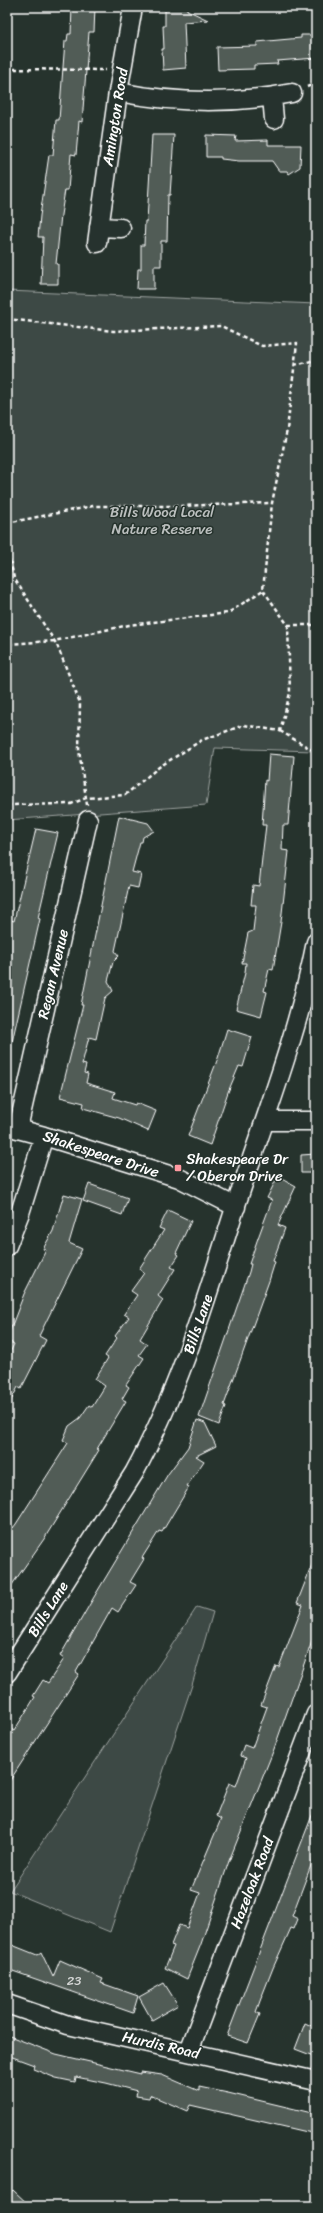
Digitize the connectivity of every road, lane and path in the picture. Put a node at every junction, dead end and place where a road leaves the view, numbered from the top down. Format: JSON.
{"nodes":[{"id":1,"x":133,"y":7,"type":"edge"},
{"id":2,"x":7,"y":69,"type":"edge"},
{"id":3,"x":122,"y":71,"type":"junction"},
{"id":4,"x":118,"y":92,"type":"junction"},
{"id":5,"x":292,"y":93,"type":"dead end"},
{"id":6,"x":272,"y":97,"type":"junction"},
{"id":7,"x":274,"y":119,"type":"dead end"},
{"id":8,"x":121,"y":228,"type":"dead end"},
{"id":9,"x":7,"y":319,"type":"edge"},
{"id":10,"x":316,"y":360,"type":"edge"},
{"id":11,"x":294,"y":365,"type":"junction"},
{"id":12,"x":272,"y":502,"type":"junction"},
{"id":13,"x":7,"y":523,"type":"edge"},
{"id":14,"x":7,"y":547,"type":"edge"},
{"id":15,"x":263,"y":590,"type":"junction"},
{"id":16,"x":288,"y":625,"type":"junction"},
{"id":17,"x":316,"y":625,"type":"edge"},
{"id":18,"x":54,"y":641,"type":"junction"},
{"id":19,"x":7,"y":644,"type":"edge"},
{"id":20,"x":280,"y":731,"type":"junction"},
{"id":21,"x":316,"y":752,"type":"edge"},
{"id":22,"x":86,"y":798,"type":"junction"},
{"id":23,"x":7,"y":805,"type":"edge"},
{"id":24,"x":88,"y":820,"type":"joint"},
{"id":25,"x":316,"y":942,"type":"edge"},
{"id":26,"x":266,"y":1121,"type":"junction"},
{"id":27,"x":316,"y":1121,"type":"edge"},
{"id":28,"x":12,"y":1127,"type":"edge"},
{"id":29,"x":44,"y":1136,"type":"junction"},
{"id":30,"x":236,"y":1207,"type":"junction"},
{"id":31,"x":7,"y":1246,"type":"edge"},
{"id":32,"x":7,"y":1673,"type":"edge"},
{"id":33,"x":316,"y":1714,"type":"edge"},
{"id":34,"x":7,"y":2004,"type":"edge"},
{"id":35,"x":189,"y":2051,"type":"junction"},
{"id":36,"x":316,"y":2081,"type":"edge"}],
"edges":[{"from":1,"to":3,"type":"street","name":"Amington Road"},
{"from":2,"to":3,"type":"path"},
{"from":3,"to":4,"type":"street","name":"Amington Road"},
{"from":4,"to":6,"type":"street"},
{"from":4,"to":8,"type":"street","name":"Amington Road"},
{"from":5,"to":6,"type":"street"},
{"from":6,"to":7,"type":"street"},
{"from":9,"to":11,"type":"path"},
{"from":10,"to":11,"type":"path"},
{"from":11,"to":12,"type":"path"},
{"from":12,"to":13,"type":"path"},
{"from":12,"to":15,"type":"path"},
{"from":14,"to":18,"type":"path"},
{"from":15,"to":16,"type":"path"},
{"from":15,"to":18,"type":"path"},
{"from":16,"to":17,"type":"path"},
{"from":16,"to":20,"type":"path"},
{"from":18,"to":19,"type":"path"},
{"from":18,"to":22,"type":"path"},
{"from":20,"to":21,"type":"path"},
{"from":20,"to":22,"type":"path"},
{"from":22,"to":23,"type":"path"},
{"from":22,"to":24,"type":"path"},
{"from":24,"to":28,"type":"street","name":"Regan Avenue"},
{"from":25,"to":26,"type":"street","name":"Bills Lane"},
{"from":26,"to":27,"type":"street"},
{"from":26,"to":30,"type":"street","name":"Bills Lane"},
{"from":28,"to":29,"type":"street","name":"Shakespeare Drive"},
{"from":29,"to":30,"type":"street","name":"Shakespeare Drive"},
{"from":29,"to":31,"type":"street"},
{"from":30,"to":32,"type":"street","name":"Bills Lane"},
{"from":33,"to":35,"type":"street","name":"Hazeloak Road"},
{"from":34,"to":35,"type":"street","name":"Hurdis Road"},
{"from":35,"to":36,"type":"street","name":"Hurdis Road"}]}
